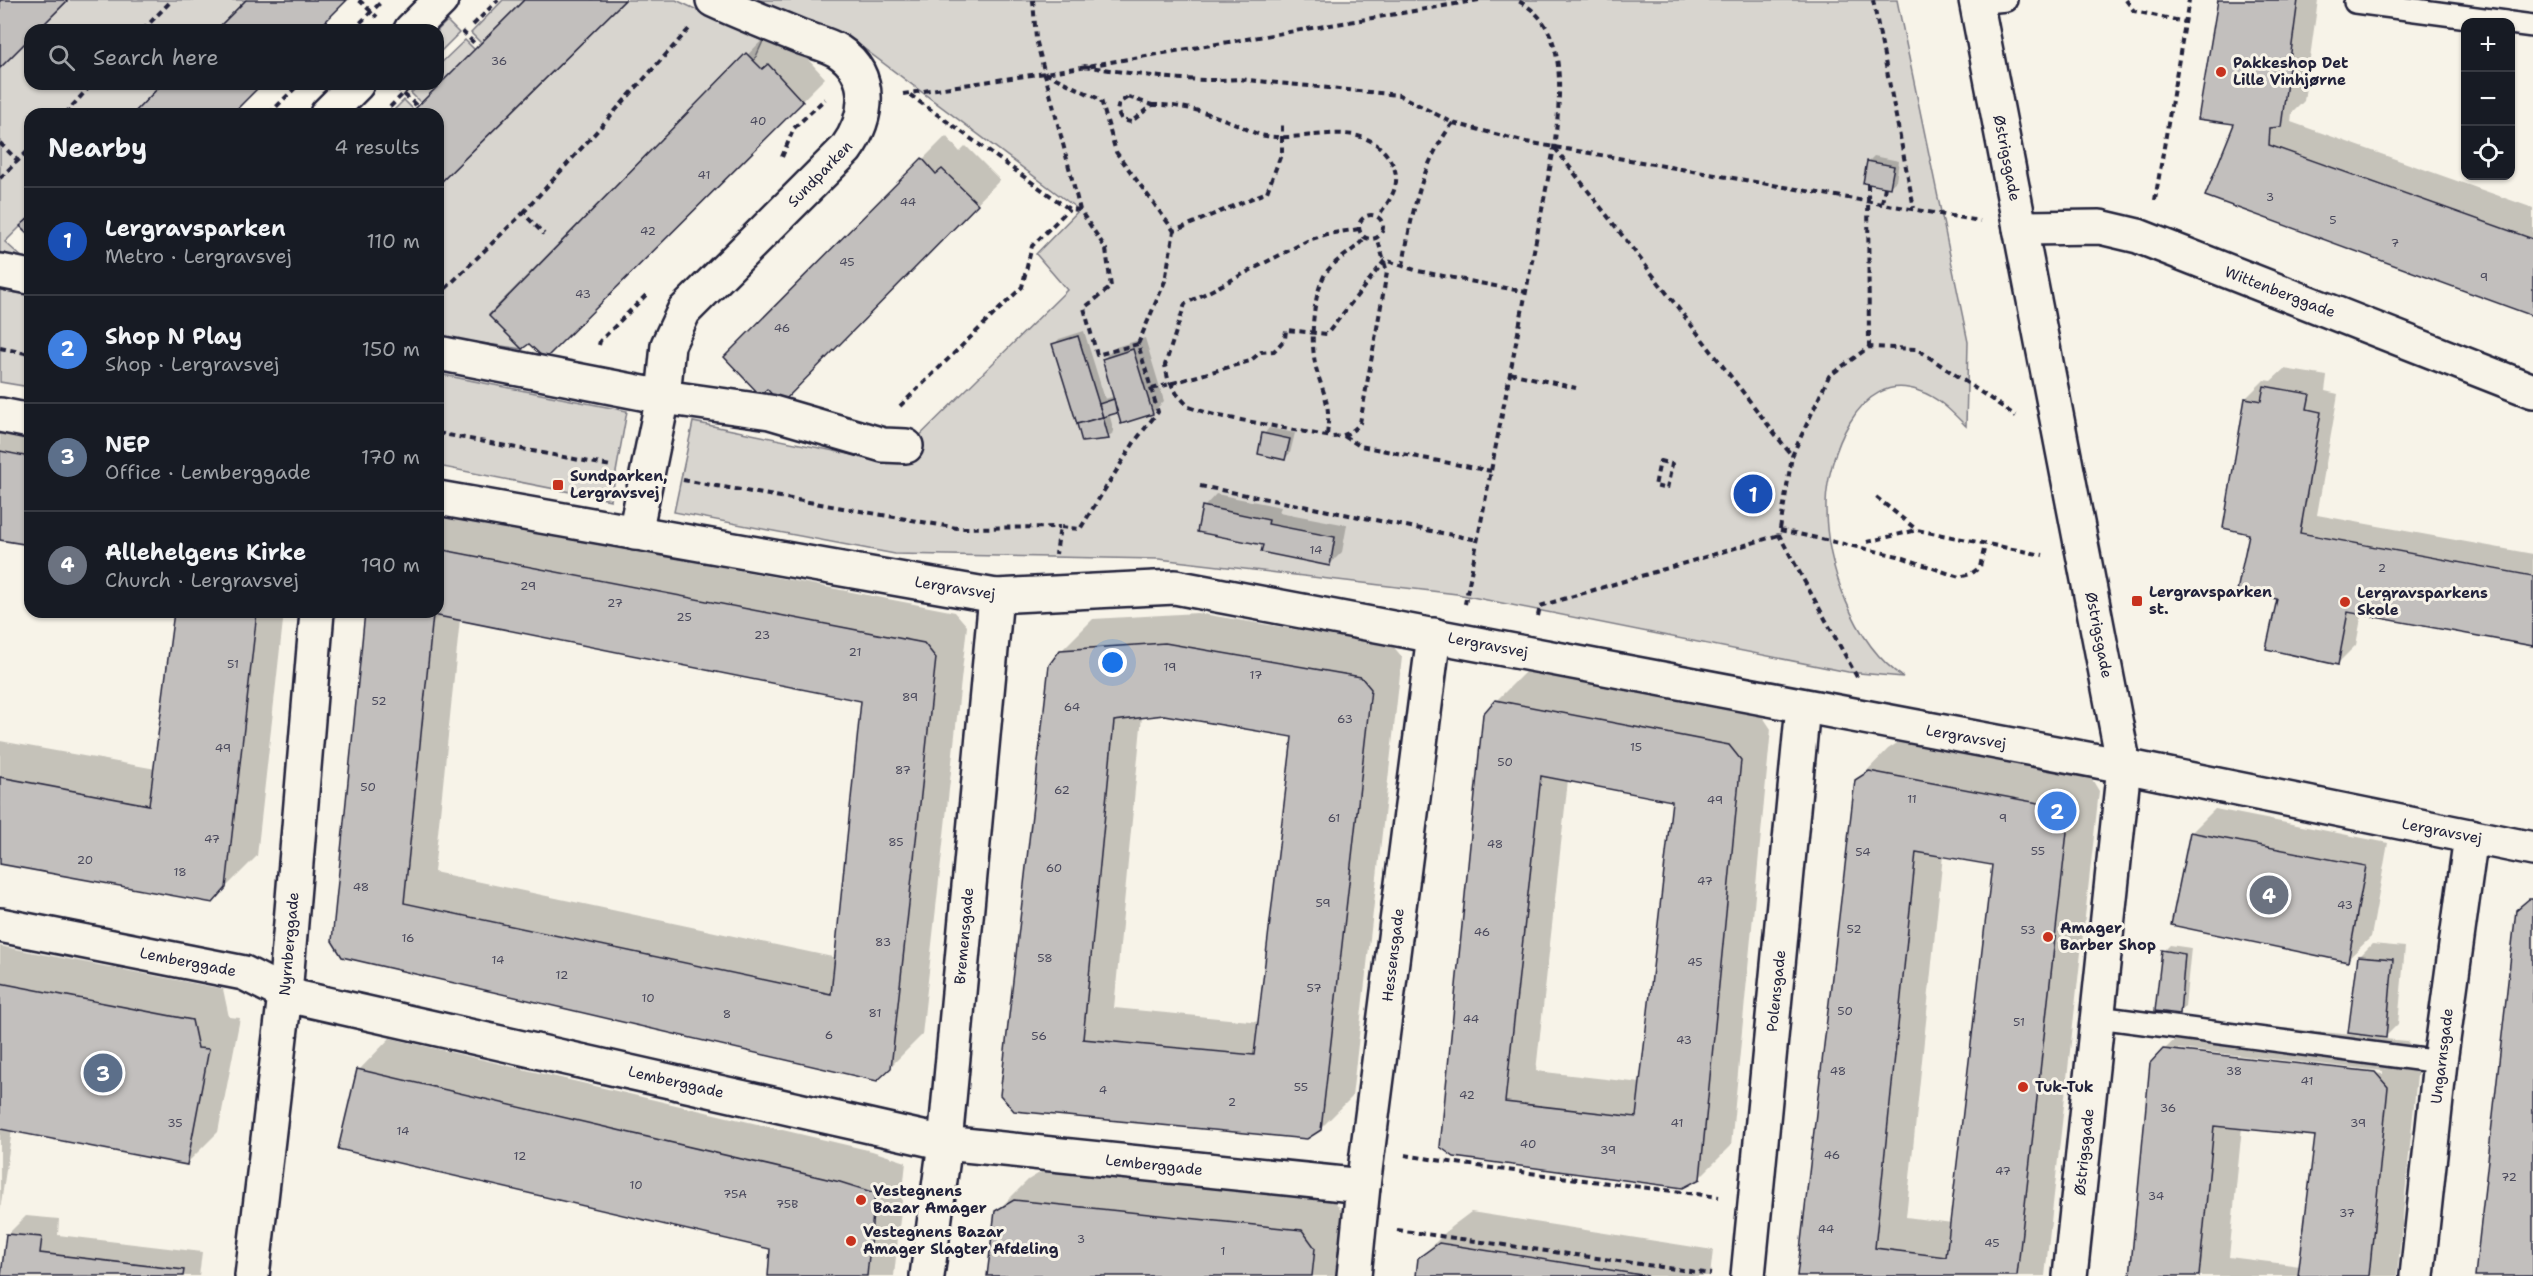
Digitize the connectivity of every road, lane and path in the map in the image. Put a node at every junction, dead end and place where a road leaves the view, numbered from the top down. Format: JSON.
{"nodes":[{"id":1,"x":172,"y":0,"type":"edge"},
{"id":2,"x":383,"y":0,"type":"edge"},
{"id":3,"x":441,"y":0,"type":"edge"},
{"id":4,"x":714,"y":0,"type":"edge"},
{"id":5,"x":1033,"y":0,"type":"edge"},
{"id":6,"x":1479,"y":0,"type":"edge"},
{"id":7,"x":1516,"y":0,"type":"edge"},
{"id":8,"x":1873,"y":0,"type":"edge"},
{"id":9,"x":2126,"y":0,"type":"edge"},
{"id":10,"x":2189,"y":0,"type":"edge"},
{"id":11,"x":1987,"y":1,"type":"edge"},
{"id":12,"x":2355,"y":2,"type":"dead end"},
{"id":13,"x":2472,"y":18,"type":"edge"},
{"id":14,"x":2185,"y":22,"type":"junction"},
{"id":15,"x":149,"y":24,"type":"edge"},
{"id":16,"x":359,"y":24,"type":"edge"},
{"id":17,"x":417,"y":24,"type":"edge"},
{"id":18,"x":2515,"y":24,"type":"edge"},
{"id":19,"x":2533,"y":26,"type":"edge"},
{"id":20,"x":1084,"y":66,"type":"junction"},
{"id":21,"x":1045,"y":73,"type":"junction"},
{"id":22,"x":87,"y":90,"type":"edge"},
{"id":23,"x":293,"y":90,"type":"edge"},
{"id":24,"x":351,"y":90,"type":"edge"},
{"id":25,"x":399,"y":90,"type":"edge"},
{"id":26,"x":407,"y":90,"type":"edge"},
{"id":27,"x":864,"y":93,"type":"junction"},
{"id":28,"x":403,"y":94,"type":"junction"},
{"id":29,"x":910,"y":94,"type":"junction"},
{"id":30,"x":1152,"y":105,"type":"junction"},
{"id":31,"x":417,"y":106,"type":"dead end"},
{"id":32,"x":70,"y":108,"type":"edge"},
{"id":33,"x":274,"y":108,"type":"edge"},
{"id":34,"x":333,"y":108,"type":"edge"},
{"id":35,"x":389,"y":108,"type":"edge"},
{"id":36,"x":1453,"y":123,"type":"junction"},
{"id":37,"x":1282,"y":124,"type":"dead end"},
{"id":38,"x":1282,"y":135,"type":"junction"},
{"id":39,"x":0,"y":142,"type":"edge"},
{"id":40,"x":1554,"y":148,"type":"junction"},
{"id":41,"x":24,"y":154,"type":"edge"},
{"id":42,"x":18,"y":160,"type":"junction"},
{"id":43,"x":0,"y":178,"type":"edge"},
{"id":44,"x":1868,"y":184,"type":"dead end"},
{"id":45,"x":1885,"y":187,"type":"dead end"},
{"id":46,"x":1870,"y":201,"type":"junction"},
{"id":47,"x":1882,"y":203,"type":"junction"},
{"id":48,"x":1914,"y":208,"type":"junction"},
{"id":49,"x":1069,"y":209,"type":"junction"},
{"id":50,"x":1080,"y":210,"type":"junction"},
{"id":51,"x":523,"y":213,"type":"junction"},
{"id":52,"x":1378,"y":216,"type":"junction"},
{"id":53,"x":2020,"y":228,"type":"junction"},
{"id":54,"x":1359,"y":229,"type":"junction"},
{"id":55,"x":1174,"y":231,"type":"junction"},
{"id":56,"x":544,"y":234,"type":"dead end"},
{"id":57,"x":1377,"y":237,"type":"junction"},
{"id":58,"x":1364,"y":238,"type":"junction"},
{"id":59,"x":2148,"y":240,"type":"junction"},
{"id":60,"x":1385,"y":260,"type":"junction"},
{"id":61,"x":1403,"y":266,"type":"junction"},
{"id":62,"x":0,"y":271,"type":"edge"},
{"id":63,"x":24,"y":276,"type":"edge"},
{"id":64,"x":444,"y":290,"type":"edge"},
{"id":65,"x":1526,"y":292,"type":"junction"},
{"id":66,"x":1314,"y":334,"type":"junction"},
{"id":67,"x":1138,"y":344,"type":"junction"},
{"id":68,"x":1869,"y":347,"type":"junction"},
{"id":69,"x":0,"y":348,"type":"edge"},
{"id":70,"x":24,"y":353,"type":"edge"},
{"id":71,"x":444,"y":354,"type":"edge"},
{"id":72,"x":1510,"y":373,"type":"junction"},
{"id":73,"x":1170,"y":383,"type":"junction"},
{"id":74,"x":1576,"y":388,"type":"dead end"},
{"id":75,"x":1152,"y":389,"type":"junction"},
{"id":76,"x":2533,"y":391,"type":"edge"},
{"id":77,"x":663,"y":397,"type":"junction"},
{"id":78,"x":897,"y":409,"type":"dead end"},
{"id":79,"x":0,"y":415,"type":"edge"},
{"id":80,"x":24,"y":420,"type":"edge"},
{"id":81,"x":444,"y":434,"type":"edge"},
{"id":82,"x":1327,"y":435,"type":"junction"},
{"id":83,"x":1344,"y":436,"type":"junction"},
{"id":84,"x":906,"y":446,"type":"dead end"},
{"id":85,"x":2063,"y":447,"type":"junction"},
{"id":86,"x":1792,"y":456,"type":"junction"},
{"id":87,"x":1491,"y":471,"type":"junction"},
{"id":88,"x":649,"y":473,"type":"junction"},
{"id":89,"x":1200,"y":486,"type":"dead end"},
{"id":90,"x":1667,"y":489,"type":"joint"},
{"id":91,"x":1876,"y":497,"type":"dead end"},
{"id":92,"x":444,"y":499,"type":"edge"},
{"id":93,"x":1747,"y":505,"type":"joint"},
{"id":94,"x":1060,"y":527,"type":"junction"},
{"id":95,"x":1917,"y":530,"type":"junction"},
{"id":96,"x":635,"y":533,"type":"junction"},
{"id":97,"x":1780,"y":533,"type":"junction"},
{"id":98,"x":1478,"y":540,"type":"junction"},
{"id":99,"x":1867,"y":542,"type":"dead end"},
{"id":100,"x":1985,"y":544,"type":"junction"},
{"id":101,"x":2085,"y":563,"type":"junction"},
{"id":102,"x":1051,"y":595,"type":"junction"},
{"id":103,"x":996,"y":596,"type":"junction"},
{"id":104,"x":1474,"y":609,"type":"dead end"},
{"id":105,"x":1538,"y":617,"type":"dead end"},
{"id":106,"x":316,"y":618,"type":"edge"},
{"id":107,"x":1434,"y":635,"type":"junction"},
{"id":108,"x":1803,"y":706,"type":"junction"},
{"id":109,"x":1852,"y":716,"type":"junction"},
{"id":110,"x":2124,"y":766,"type":"junction"},
{"id":111,"x":2471,"y":836,"type":"junction"},
{"id":112,"x":2533,"y":849,"type":"edge"},
{"id":113,"x":0,"y":925,"type":"edge"},
{"id":114,"x":285,"y":994,"type":"junction"},
{"id":115,"x":2098,"y":1017,"type":"junction"},
{"id":116,"x":2440,"y":1062,"type":"junction"},
{"id":117,"x":945,"y":1143,"type":"junction"},
{"id":118,"x":1367,"y":1149,"type":"junction"},
{"id":119,"x":1363,"y":1186,"type":"junction"},
{"id":120,"x":1755,"y":1202,"type":"junction"},
{"id":121,"x":1359,"y":1224,"type":"junction"},
{"id":122,"x":1715,"y":1274,"type":"dead end"},
{"id":123,"x":252,"y":1276,"type":"edge"},
{"id":124,"x":927,"y":1276,"type":"edge"},
{"id":125,"x":1354,"y":1276,"type":"edge"},
{"id":126,"x":1748,"y":1276,"type":"edge"},
{"id":127,"x":2070,"y":1276,"type":"edge"},
{"id":128,"x":2417,"y":1276,"type":"edge"}],
"edges":[{"from":1,"to":15,"type":"path"},
{"from":2,"to":16,"type":"path"},
{"from":3,"to":17,"type":"street"},
{"from":4,"to":27,"type":"street","name":"Sundparken"},
{"from":4,"to":51,"type":"path"},
{"from":5,"to":21,"type":"path"},
{"from":6,"to":20,"type":"path"},
{"from":7,"to":40,"type":"path"},
{"from":8,"to":48,"type":"path"},
{"from":9,"to":14,"type":"path"},
{"from":10,"to":14,"type":"path"},
{"from":11,"to":53,"type":"street","name":"Østrigsgade"},
{"from":12,"to":13,"type":"lane"},
{"from":14,"to":59,"type":"path"},
{"from":18,"to":19,"type":"lane"},
{"from":20,"to":21,"type":"path"},
{"from":20,"to":36,"type":"path"},
{"from":21,"to":29,"type":"path"},
{"from":21,"to":50,"type":"path"},
{"from":21,"to":55,"type":"path"},
{"from":22,"to":32,"type":"path"},
{"from":23,"to":33,"type":"path"},
{"from":24,"to":34,"type":"street"},
{"from":25,"to":28,"type":"path"},
{"from":26,"to":28,"type":"path"},
{"from":27,"to":29,"type":"path"},
{"from":27,"to":77,"type":"street","name":"Sundparken"},
{"from":28,"to":31,"type":"path"},
{"from":28,"to":35,"type":"path"},
{"from":29,"to":49,"type":"path"},
{"from":30,"to":30,"type":"path"},
{"from":30,"to":38,"type":"path"},
{"from":36,"to":40,"type":"path"},
{"from":36,"to":61,"type":"path"},
{"from":37,"to":38,"type":"path"},
{"from":38,"to":52,"type":"path"},
{"from":38,"to":55,"type":"path"},
{"from":39,"to":42,"type":"path"},
{"from":40,"to":46,"type":"path"},
{"from":40,"to":65,"type":"path"},
{"from":40,"to":86,"type":"path"},
{"from":41,"to":42,"type":"path"},
{"from":42,"to":43,"type":"path"},
{"from":44,"to":46,"type":"path"},
{"from":45,"to":47,"type":"path"},
{"from":46,"to":47,"type":"path"},
{"from":46,"to":68,"type":"path"},
{"from":47,"to":48,"type":"path"},
{"from":48,"to":53,"type":"path"},
{"from":49,"to":50,"type":"path"},
{"from":49,"to":78,"type":"path"},
{"from":50,"to":67,"type":"path"},
{"from":51,"to":56,"type":"path"},
{"from":51,"to":64,"type":"path"},
{"from":52,"to":54,"type":"path"},
{"from":52,"to":57,"type":"path"},
{"from":53,"to":59,"type":"street","name":"Wittenberggade"},
{"from":53,"to":85,"type":"street","name":"Østrigsgade"},
{"from":54,"to":58,"type":"path"},
{"from":54,"to":73,"type":"path"},
{"from":55,"to":67,"type":"path"},
{"from":57,"to":58,"type":"path"},
{"from":57,"to":60,"type":"path"},
{"from":58,"to":66,"type":"path"},
{"from":59,"to":76,"type":"street","name":"Wittenberggade"},
{"from":60,"to":61,"type":"path"},
{"from":60,"to":66,"type":"path"},
{"from":60,"to":83,"type":"path"},
{"from":61,"to":65,"type":"path"},
{"from":62,"to":63,"type":"street"},
{"from":65,"to":72,"type":"path"},
{"from":66,"to":73,"type":"path"},
{"from":66,"to":82,"type":"path"},
{"from":67,"to":75,"type":"path"},
{"from":68,"to":85,"type":"path"},
{"from":68,"to":86,"type":"path"},
{"from":69,"to":70,"type":"path"},
{"from":71,"to":77,"type":"street"},
{"from":72,"to":74,"type":"path"},
{"from":72,"to":87,"type":"path"},
{"from":73,"to":75,"type":"path"},
{"from":73,"to":82,"type":"path"},
{"from":75,"to":94,"type":"path"},
{"from":77,"to":84,"type":"street"},
{"from":77,"to":88,"type":"street","name":"Sundparken"},
{"from":79,"to":80,"type":"street"},
{"from":81,"to":88,"type":"path"},
{"from":82,"to":83,"type":"path"},
{"from":83,"to":87,"type":"path"},
{"from":85,"to":101,"type":"street","name":"Østrigsgade"},
{"from":86,"to":97,"type":"path"},
{"from":87,"to":98,"type":"path"},
{"from":88,"to":94,"type":"path"},
{"from":88,"to":96,"type":"street","name":"Sundparken"},
{"from":89,"to":98,"type":"path"},
{"from":90,"to":90,"type":"path"},
{"from":91,"to":95,"type":"path"},
{"from":92,"to":96,"type":"street","name":"Lergravsvej"},
{"from":93,"to":93,"type":"path"},
{"from":94,"to":102,"type":"path"},
{"from":95,"to":99,"type":"path"},
{"from":95,"to":100,"type":"path"},
{"from":96,"to":103,"type":"street","name":"Lergravsvej"},
{"from":97,"to":100,"type":"path"},
{"from":97,"to":105,"type":"path"},
{"from":97,"to":109,"type":"path"},
{"from":98,"to":104,"type":"path"},
{"from":100,"to":101,"type":"path"},
{"from":101,"to":110,"type":"street","name":"Østrigsgade"},
{"from":102,"to":103,"type":"street","name":"Lergravsvej"},
{"from":102,"to":107,"type":"street","name":"Lergravsvej"},
{"from":103,"to":117,"type":"street","name":"Bremensgade"},
{"from":106,"to":114,"type":"street","name":"Nyrnberggade"},
{"from":107,"to":108,"type":"street","name":"Lergravsvej"},
{"from":107,"to":118,"type":"street","name":"Hessensgade"},
{"from":108,"to":109,"type":"street","name":"Lergravsvej"},
{"from":108,"to":120,"type":"street","name":"Polensgade"},
{"from":109,"to":110,"type":"street","name":"Lergravsvej"},
{"from":110,"to":111,"type":"street","name":"Lergravsvej"},
{"from":110,"to":115,"type":"street","name":"Østrigsgade"},
{"from":111,"to":112,"type":"street","name":"Lergravsvej"},
{"from":111,"to":116,"type":"street","name":"Ungarnsgade"},
{"from":113,"to":114,"type":"street","name":"Lemberggade"},
{"from":114,"to":117,"type":"street","name":"Lemberggade"},
{"from":114,"to":123,"type":"street","name":"Nyrnberggade"},
{"from":115,"to":116,"type":"lane"},
{"from":115,"to":127,"type":"street","name":"Østrigsgade"},
{"from":116,"to":128,"type":"street","name":"Ungarnsgade"},
{"from":117,"to":119,"type":"street","name":"Lemberggade"},
{"from":117,"to":124,"type":"street","name":"Bremensgade"},
{"from":118,"to":119,"type":"street","name":"Hessensgade"},
{"from":118,"to":120,"type":"path"},
{"from":119,"to":121,"type":"street","name":"Hessensgade"},
{"from":120,"to":126,"type":"street","name":"Polensgade"},
{"from":121,"to":122,"type":"path"},
{"from":121,"to":125,"type":"street","name":"Hessensgade"}]}
